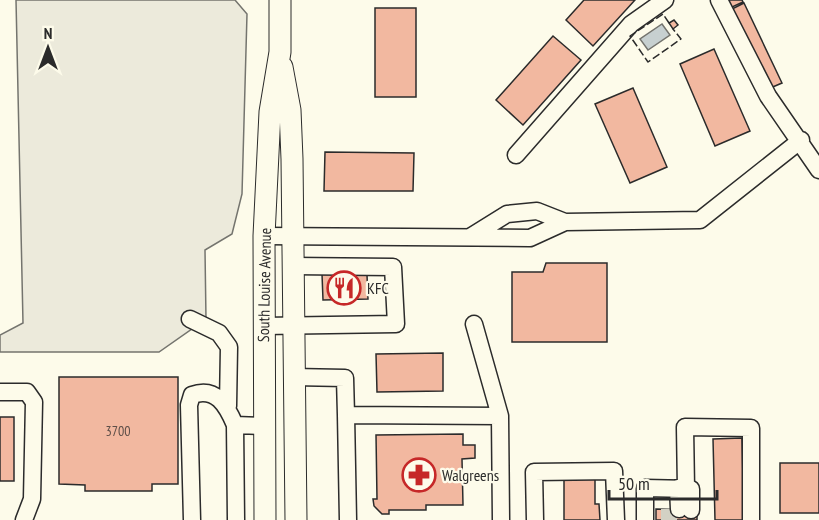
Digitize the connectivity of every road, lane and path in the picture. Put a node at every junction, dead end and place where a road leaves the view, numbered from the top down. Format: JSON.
{"nodes":[{"id":1,"x":280,"y":0,"type":"edge"},
{"id":2,"x":665,"y":0,"type":"edge"},
{"id":3,"x":719,"y":0,"type":"edge"},
{"id":4,"x":279,"y":52,"type":"junction"},
{"id":5,"x":801,"y":140,"type":"junction"},
{"id":6,"x":516,"y":155,"type":"dead end"},
{"id":7,"x":819,"y":170,"type":"edge"},
{"id":8,"x":565,"y":222,"type":"junction"},
{"id":9,"x":264,"y":236,"type":"junction"},
{"id":10,"x":293,"y":236,"type":"junction"},
{"id":11,"x":470,"y":237,"type":"junction"},
{"id":12,"x":292,"y":266,"type":"junction"},
{"id":13,"x":190,"y":319,"type":"dead end"},
{"id":14,"x":474,"y":324,"type":"dead end"},
{"id":15,"x":293,"y":325,"type":"junction"},
{"id":16,"x":263,"y":326,"type":"junction"},
{"id":17,"x":294,"y":377,"type":"junction"},
{"id":18,"x":0,"y":392,"type":"edge"},
{"id":19,"x":228,"y":406,"type":"junction"},
{"id":20,"x":346,"y":415,"type":"junction"},
{"id":21,"x":500,"y":416,"type":"junction"},
{"id":22,"x":235,"y":425,"type":"junction"},
{"id":23,"x":265,"y":426,"type":"junction"},
{"id":24,"x":678,"y":489,"type":"junction"},
{"id":25,"x":680,"y":509,"type":"tunnel mouth"},
{"id":26,"x":24,"y":520,"type":"edge"},
{"id":27,"x":192,"y":520,"type":"edge"},
{"id":28,"x":236,"y":520,"type":"edge"},
{"id":29,"x":265,"y":520,"type":"edge"},
{"id":30,"x":296,"y":520,"type":"edge"},
{"id":31,"x":348,"y":520,"type":"edge"},
{"id":32,"x":501,"y":520,"type":"edge"},
{"id":33,"x":535,"y":520,"type":"edge"},
{"id":34,"x":615,"y":520,"type":"edge"},
{"id":35,"x":645,"y":520,"type":"edge"},
{"id":36,"x":751,"y":520,"type":"edge"}],
"edges":[{"from":1,"to":4,"type":"main road","name":"South Louise Avenue"},
{"from":2,"to":6,"type":"street"},
{"from":3,"to":5,"type":"street"},
{"from":4,"to":9,"type":"main road","name":"South Louise Avenue"},
{"from":4,"to":10,"type":"main road","name":"South Louise Avenue"},
{"from":5,"to":7,"type":"street"},
{"from":5,"to":8,"type":"street"},
{"from":8,"to":11,"type":"street"},
{"from":8,"to":11,"type":"street"},
{"from":9,"to":10,"type":"street"},
{"from":9,"to":16,"type":"main road","name":"South Louise Avenue"},
{"from":10,"to":11,"type":"street"},
{"from":10,"to":12,"type":"main road","name":"South Louise Avenue"},
{"from":12,"to":15,"type":"main road","name":"South Louise Avenue"},
{"from":12,"to":15,"type":"street"},
{"from":13,"to":19,"type":"street"},
{"from":14,"to":21,"type":"street"},
{"from":15,"to":16,"type":"street"},
{"from":15,"to":17,"type":"main road","name":"South Louise Avenue"},
{"from":16,"to":23,"type":"main road","name":"South Louise Avenue"},
{"from":17,"to":20,"type":"street"},
{"from":17,"to":30,"type":"main road","name":"South Louise Avenue"},
{"from":18,"to":26,"type":"street"},
{"from":19,"to":22,"type":"street"},
{"from":19,"to":27,"type":"street"},
{"from":20,"to":21,"type":"street"},
{"from":20,"to":31,"type":"street"},
{"from":21,"to":32,"type":"street"},
{"from":22,"to":23,"type":"street"},
{"from":22,"to":28,"type":"street"},
{"from":23,"to":29,"type":"main road","name":"South Louise Avenue"},
{"from":24,"to":25,"type":"street"},
{"from":24,"to":35,"type":"street"},
{"from":24,"to":36,"type":"street"},
{"from":33,"to":34,"type":"street"}]}
